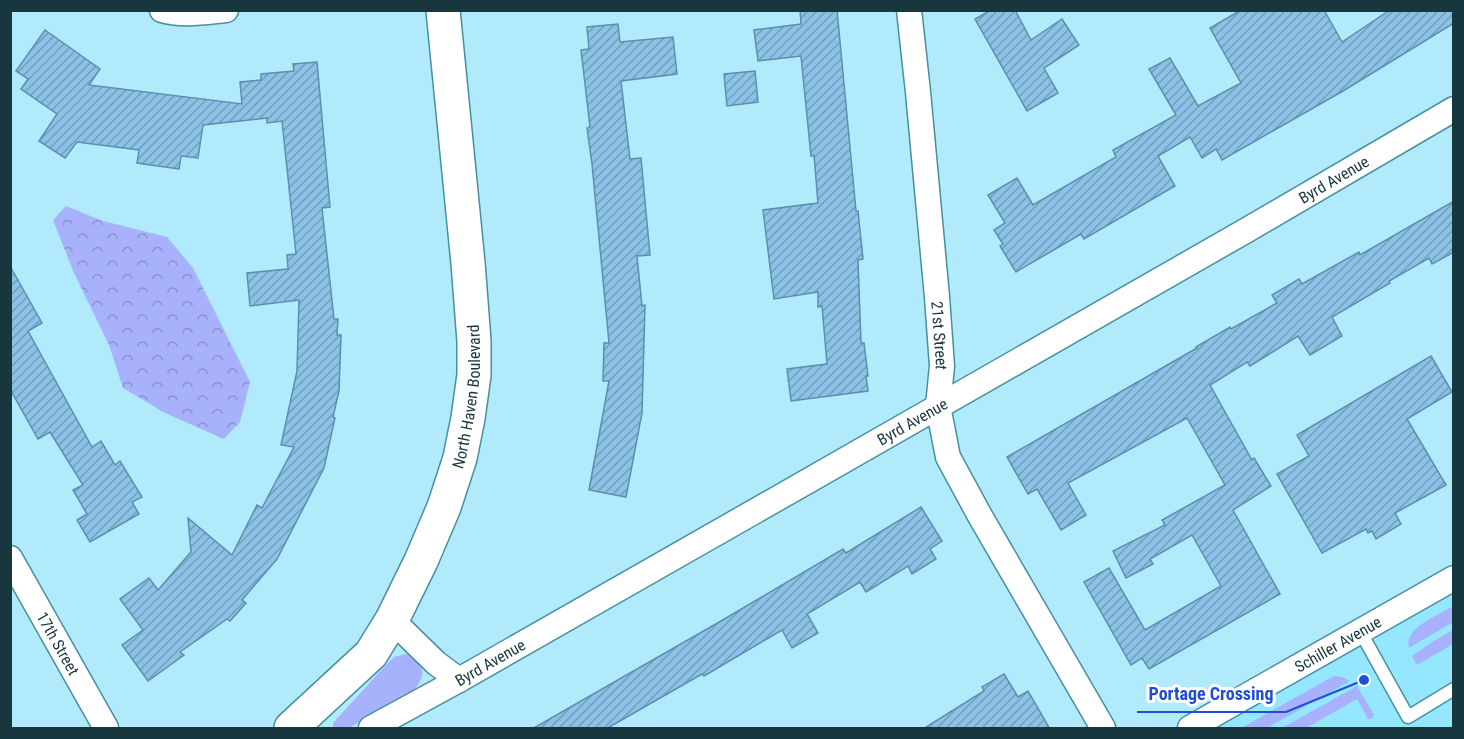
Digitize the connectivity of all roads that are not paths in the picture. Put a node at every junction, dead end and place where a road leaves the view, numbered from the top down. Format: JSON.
{"nodes":[{"id":1,"x":162,"y":10,"type":"edge"},
{"id":2,"x":226,"y":10,"type":"edge"},
{"id":3,"x":442,"y":10,"type":"edge"},
{"id":4,"x":909,"y":10,"type":"edge"},
{"id":5,"x":1454,"y":109,"type":"edge"},
{"id":6,"x":938,"y":406,"type":"junction"},
{"id":7,"x":13,"y":566,"type":"edge"},
{"id":8,"x":1454,"y":578,"type":"edge"},
{"id":9,"x":392,"y":620,"type":"junction"},
{"id":10,"x":1360,"y":631,"type":"junction"},
{"id":11,"x":459,"y":680,"type":"junction"},
{"id":12,"x":1454,"y":688,"type":"edge"},
{"id":13,"x":106,"y":729,"type":"edge"},
{"id":14,"x":291,"y":729,"type":"edge"},
{"id":15,"x":370,"y":729,"type":"edge"},
{"id":16,"x":1103,"y":729,"type":"edge"},
{"id":17,"x":1190,"y":729,"type":"edge"}],
"edges":[{"from":1,"to":2,"type":"street"},
{"from":3,"to":9,"type":"street","name":"North Haven Boulevard"},
{"from":4,"to":6,"type":"street","name":"21st Street"},
{"from":5,"to":6,"type":"street","name":"Byrd Avenue"},
{"from":6,"to":11,"type":"street","name":"Byrd Avenue"},
{"from":6,"to":16,"type":"street","name":"21st Street"},
{"from":7,"to":13,"type":"street","name":"17th Street"},
{"from":8,"to":10,"type":"street","name":"Schiller Avenue"},
{"from":9,"to":11,"type":"street"},
{"from":9,"to":14,"type":"street","name":"North Haven Boulevard"},
{"from":10,"to":12,"type":"lane"},
{"from":10,"to":17,"type":"street","name":"Schiller Avenue"},
{"from":11,"to":15,"type":"street","name":"Byrd Avenue"}]}
